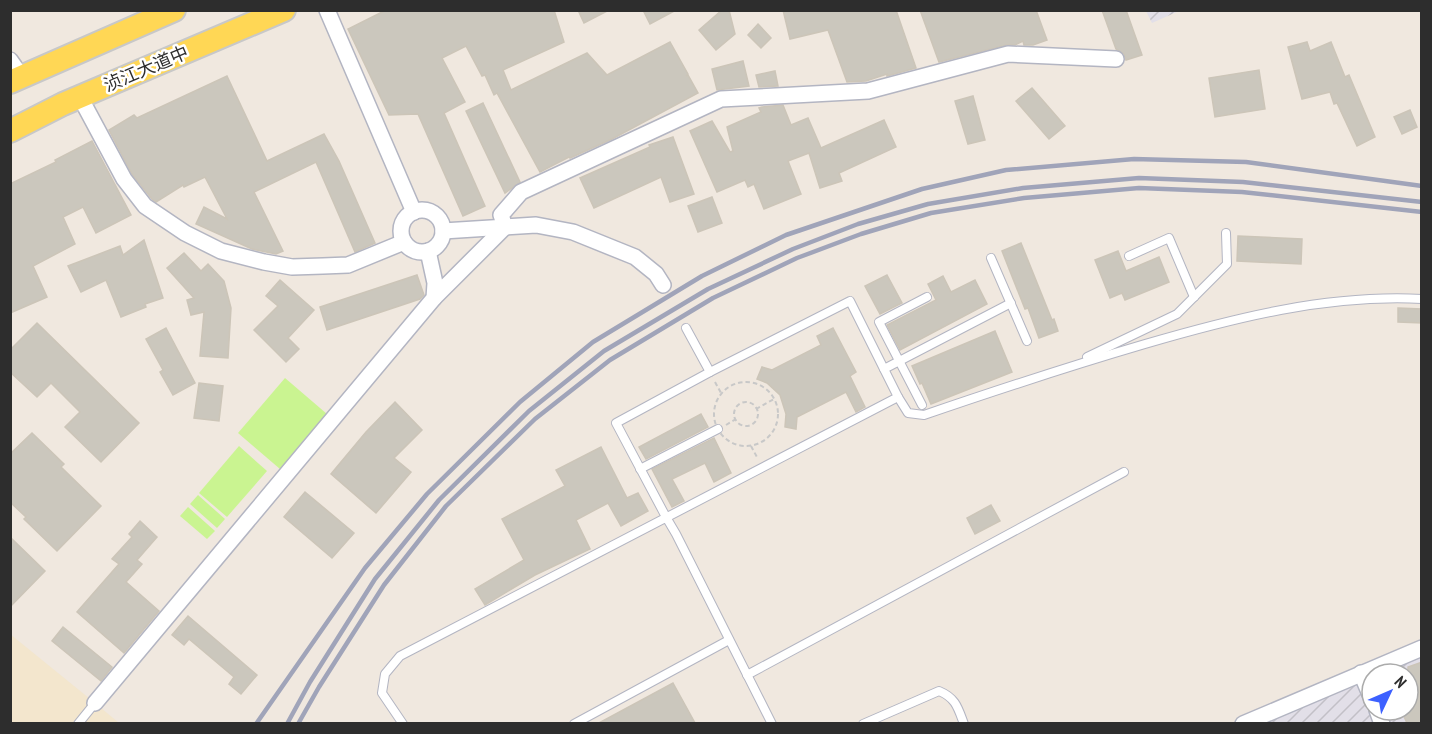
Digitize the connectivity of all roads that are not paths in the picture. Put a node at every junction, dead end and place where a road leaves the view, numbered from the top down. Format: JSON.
{"nodes":[{"id":1,"x":174,"y":10,"type":"edge"},
{"id":2,"x":284,"y":10,"type":"edge"},
{"id":3,"x":327,"y":10,"type":"edge"},
{"id":4,"x":1116,"y":60,"type":"dead end"},
{"id":5,"x":14,"y":73,"type":"edge"},
{"id":6,"x":80,"y":97,"type":"junction"},
{"id":7,"x":10,"y":131,"type":"edge"},
{"id":8,"x":414,"y":212,"type":"junction"},
{"id":9,"x":505,"y":227,"type":"junction"},
{"id":10,"x":443,"y":231,"type":"junction"},
{"id":11,"x":1226,"y":233,"type":"dead end"},
{"id":12,"x":404,"y":242,"type":"junction"},
{"id":13,"x":428,"y":251,"type":"junction"},
{"id":14,"x":1129,"y":256,"type":"dead end"},
{"id":15,"x":991,"y":258,"type":"dead end"},
{"id":16,"x":663,"y":285,"type":"dead end"},
{"id":17,"x":927,"y":297,"type":"dead end"},
{"id":18,"x":1194,"y":297,"type":"junction"},
{"id":19,"x":434,"y":298,"type":"junction"},
{"id":20,"x":1422,"y":299,"type":"edge"},
{"id":21,"x":1011,"y":303,"type":"junction"},
{"id":22,"x":686,"y":328,"type":"dead end"},
{"id":23,"x":1028,"y":341,"type":"dead end"},
{"id":24,"x":899,"y":361,"type":"junction"},
{"id":25,"x":1067,"y":367,"type":"junction"},
{"id":26,"x":884,"y":369,"type":"junction"},
{"id":27,"x":710,"y":372,"type":"junction"},
{"id":28,"x":897,"y":397,"type":"junction"},
{"id":29,"x":922,"y":405,"type":"dead end"},
{"id":30,"x":718,"y":429,"type":"road end"},
{"id":31,"x":640,"y":469,"type":"junction"},
{"id":32,"x":1124,"y":472,"type":"dead end"},
{"id":33,"x":666,"y":517,"type":"junction"},
{"id":34,"x":729,"y":640,"type":"junction"},
{"id":35,"x":1422,"y":648,"type":"edge"},
{"id":36,"x":1388,"y":662,"type":"edge"},
{"id":37,"x":1360,"y":673,"type":"edge"},
{"id":38,"x":747,"y":675,"type":"junction"},
{"id":39,"x":94,"y":704,"type":"joint"},
{"id":40,"x":78,"y":723,"type":"edge"},
{"id":41,"x":404,"y":723,"type":"edge"},
{"id":42,"x":574,"y":723,"type":"edge"},
{"id":43,"x":772,"y":723,"type":"edge"},
{"id":44,"x":863,"y":723,"type":"edge"},
{"id":45,"x":964,"y":723,"type":"edge"},
{"id":46,"x":1243,"y":723,"type":"edge"}],
"edges":[{"from":1,"to":5,"type":"main road"},
{"from":2,"to":6,"type":"main road","name":"浈江大道中"},
{"from":3,"to":8,"type":"street"},
{"from":4,"to":9,"type":"street"},
{"from":6,"to":7,"type":"main road","name":"浈江大道中"},
{"from":6,"to":12,"type":"street"},
{"from":8,"to":10,"type":"street"},
{"from":8,"to":12,"type":"street"},
{"from":9,"to":10,"type":"street"},
{"from":9,"to":16,"type":"street"},
{"from":9,"to":19,"type":"street"},
{"from":10,"to":13,"type":"street"},
{"from":11,"to":18,"type":"lane"},
{"from":12,"to":13,"type":"street"},
{"from":13,"to":19,"type":"street"},
{"from":14,"to":18,"type":"lane"},
{"from":15,"to":21,"type":"lane"},
{"from":17,"to":24,"type":"lane"},
{"from":18,"to":25,"type":"lane"},
{"from":19,"to":39,"type":"street"},
{"from":20,"to":25,"type":"lane"},
{"from":21,"to":23,"type":"lane"},
{"from":21,"to":24,"type":"lane"},
{"from":22,"to":27,"type":"lane"},
{"from":24,"to":26,"type":"lane"},
{"from":24,"to":29,"type":"lane"},
{"from":25,"to":28,"type":"lane"},
{"from":26,"to":27,"type":"lane"},
{"from":26,"to":28,"type":"lane"},
{"from":27,"to":31,"type":"lane"},
{"from":28,"to":33,"type":"lane"},
{"from":30,"to":31,"type":"lane"},
{"from":31,"to":33,"type":"lane"},
{"from":32,"to":38,"type":"lane"},
{"from":33,"to":34,"type":"lane"},
{"from":33,"to":41,"type":"lane"},
{"from":34,"to":38,"type":"lane"},
{"from":34,"to":42,"type":"lane"},
{"from":35,"to":36,"type":"street"},
{"from":37,"to":46,"type":"street"},
{"from":38,"to":43,"type":"lane"},
{"from":39,"to":40,"type":"lane"},
{"from":44,"to":45,"type":"lane"}]}
